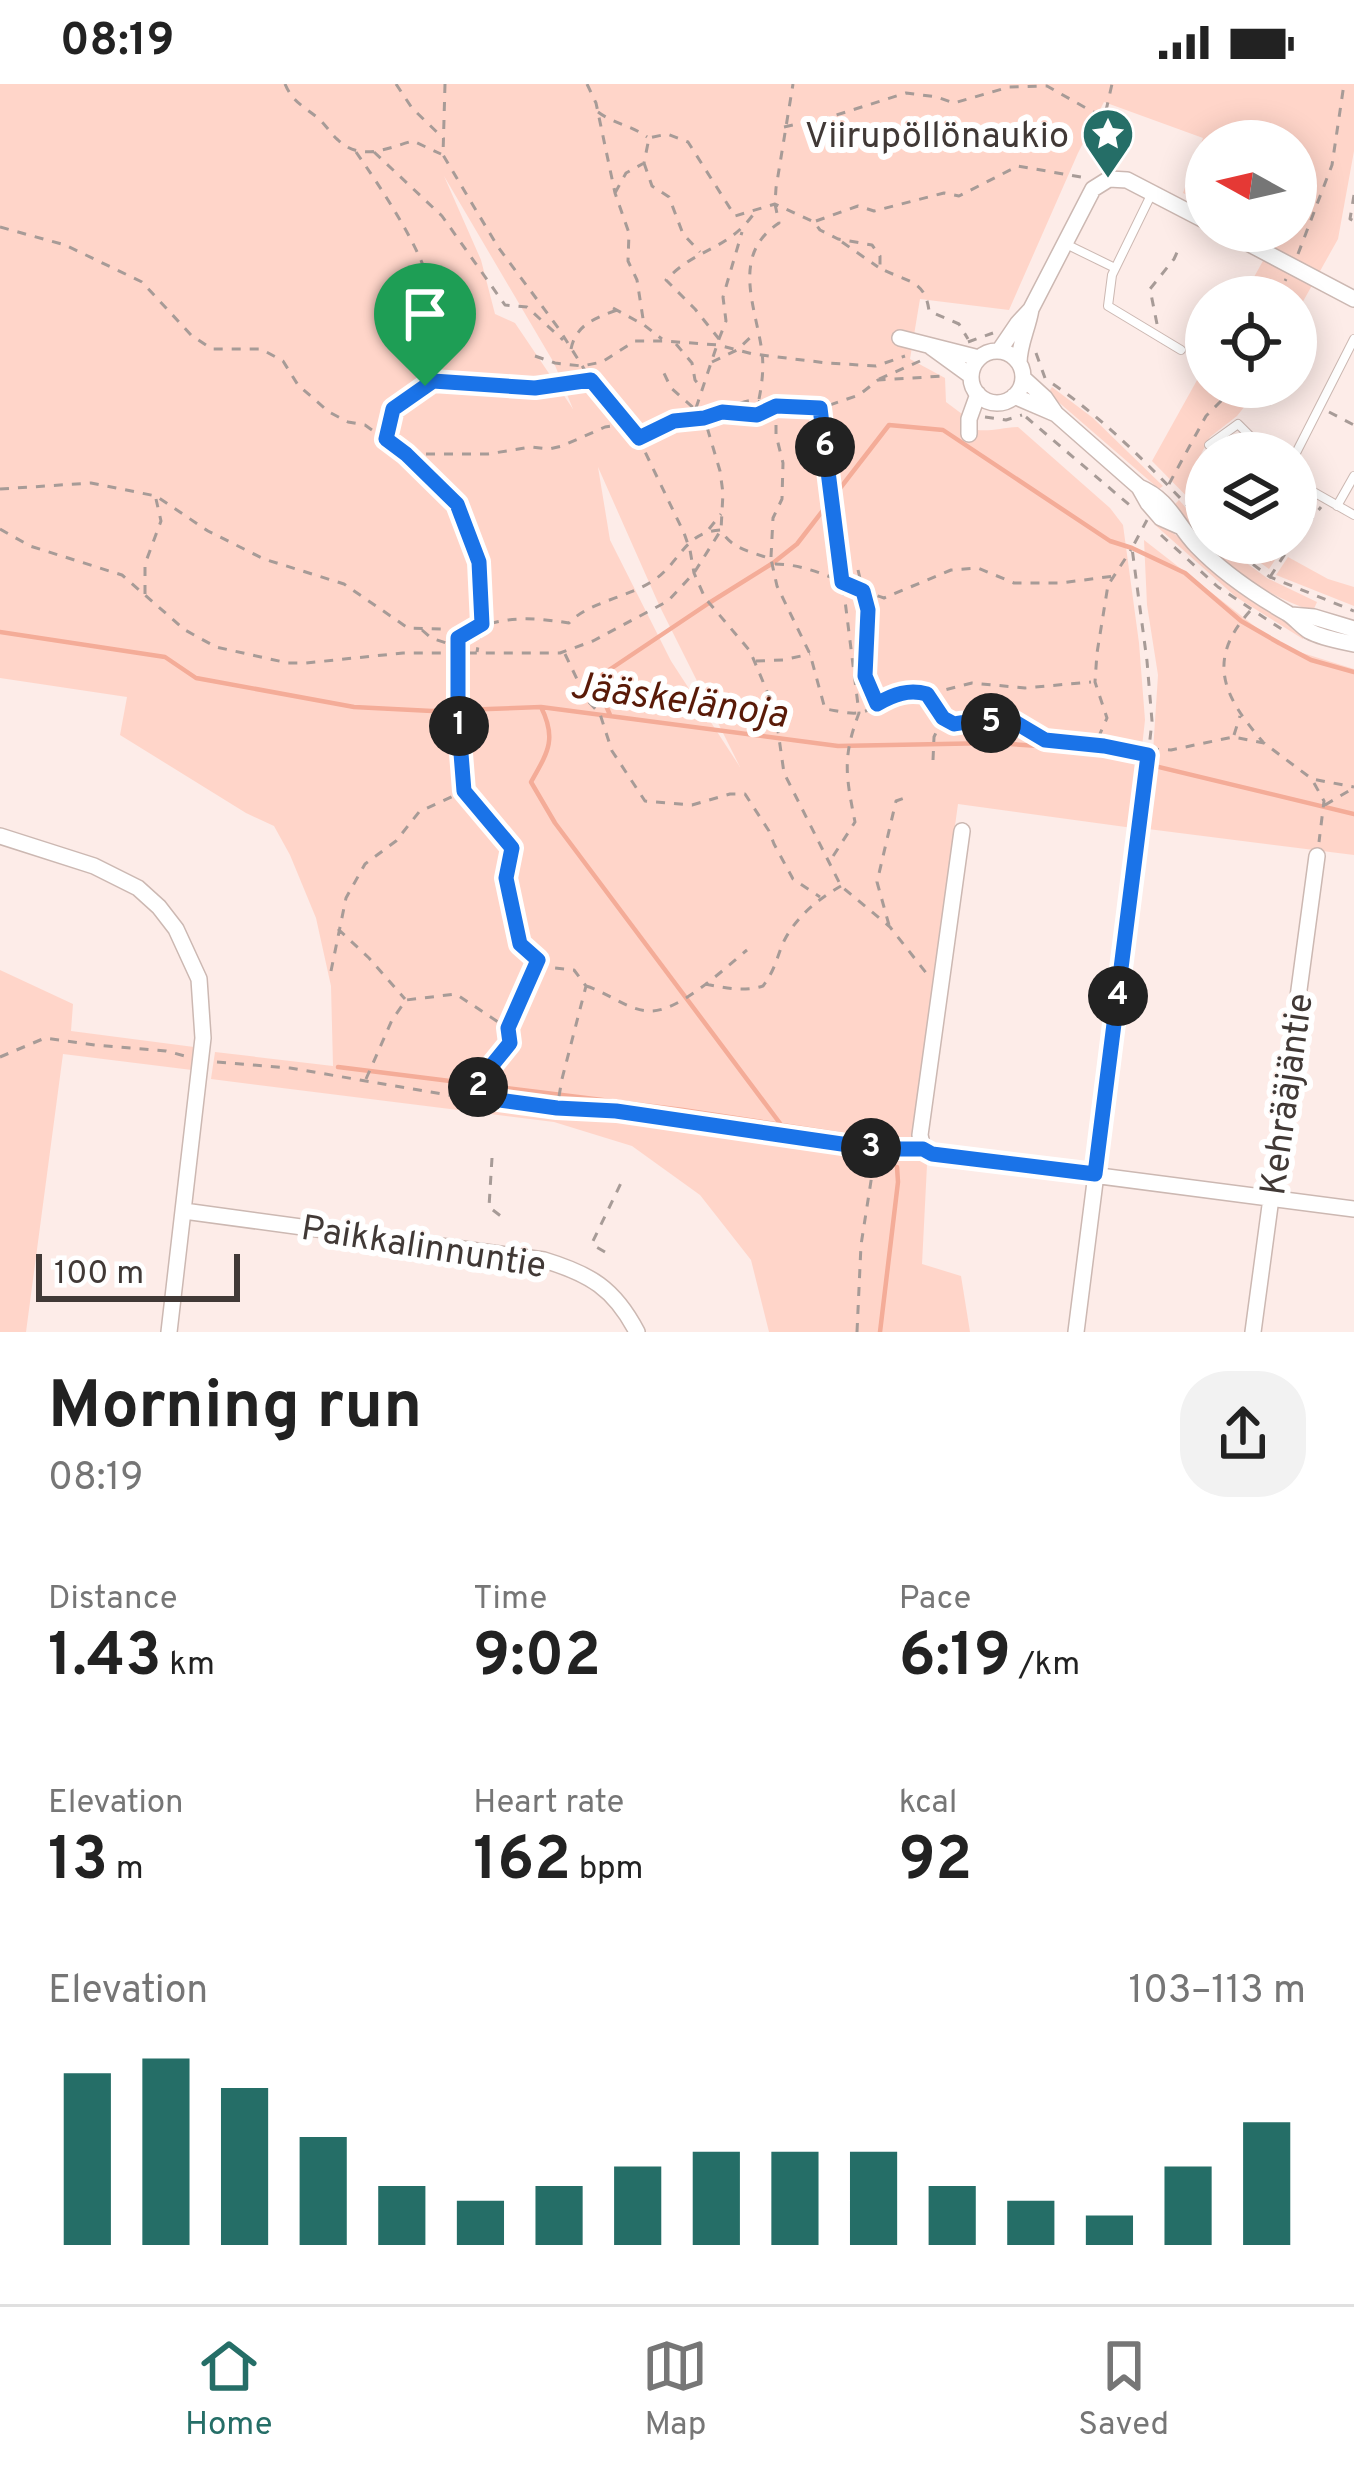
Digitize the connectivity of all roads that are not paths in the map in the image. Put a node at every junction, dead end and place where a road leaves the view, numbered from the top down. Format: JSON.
{"nodes":[{"id":1,"x":1152,"y":191,"type":"junction"},
{"id":2,"x":1185,"y":209,"type":"edge"},
{"id":3,"x":1072,"y":247,"type":"dead end"},
{"id":4,"x":1264,"y":252,"type":"edge"},
{"id":5,"x":1115,"y":268,"type":"junction"},
{"id":6,"x":1354,"y":299,"type":"edge"},
{"id":7,"x":1031,"y":309,"type":"junction"},
{"id":8,"x":900,"y":338,"type":"dead end"},
{"id":9,"x":1354,"y":339,"type":"edge"},
{"id":10,"x":931,"y":347,"type":"junction"},
{"id":11,"x":1181,"y":350,"type":"dead end"},
{"id":12,"x":1000,"y":351,"type":"junction"},
{"id":13,"x":979,"y":358,"type":"junction"},
{"id":14,"x":1021,"y":370,"type":"junction"},
{"id":15,"x":971,"y":376,"type":"junction"},
{"id":16,"x":978,"y":394,"type":"junction"},
{"id":17,"x":1014,"y":396,"type":"junction"},
{"id":18,"x":997,"y":411,"type":"junction"},
{"id":19,"x":1056,"y":414,"type":"junction"},
{"id":20,"x":1306,"y":432,"type":"edge"},
{"id":21,"x":1354,"y":476,"type":"edge"},
{"id":22,"x":1317,"y":495,"type":"edge"},
{"id":23,"x":1337,"y":506,"type":"junction"},
{"id":24,"x":1354,"y":515,"type":"edge"},
{"id":25,"x":1291,"y":615,"type":"junction"},
{"id":26,"x":1354,"y":629,"type":"edge"},
{"id":27,"x":1354,"y":644,"type":"edge"},
{"id":28,"x":962,"y":831,"type":"dead end"},
{"id":29,"x":0,"y":836,"type":"edge"},
{"id":30,"x":1138,"y":842,"type":"road end"},
{"id":31,"x":1317,"y":856,"type":"road end"},
{"id":32,"x":1095,"y":1174,"type":"junction"},
{"id":33,"x":1272,"y":1198,"type":"junction"},
{"id":34,"x":1354,"y":1209,"type":"edge"},
{"id":35,"x":184,"y":1211,"type":"junction"},
{"id":36,"x":170,"y":1332,"type":"edge"},
{"id":37,"x":637,"y":1332,"type":"edge"},
{"id":38,"x":1076,"y":1332,"type":"edge"},
{"id":39,"x":1253,"y":1332,"type":"edge"}],
"edges":[{"from":1,"to":2,"type":"street"},
{"from":1,"to":5,"type":"lane"},
{"from":1,"to":7,"type":"street"},
{"from":3,"to":5,"type":"lane"},
{"from":4,"to":6,"type":"street"},
{"from":5,"to":11,"type":"lane"},
{"from":7,"to":12,"type":"street"},
{"from":7,"to":14,"type":"street"},
{"from":8,"to":10,"type":"street"},
{"from":9,"to":20,"type":"lane"},
{"from":10,"to":13,"type":"street"},
{"from":10,"to":15,"type":"street"},
{"from":12,"to":13,"type":"street"},
{"from":12,"to":14,"type":"street"},
{"from":13,"to":15,"type":"street"},
{"from":14,"to":17,"type":"street"},
{"from":14,"to":19,"type":"street"},
{"from":15,"to":16,"type":"street"},
{"from":16,"to":18,"type":"street"},
{"from":16,"to":18,"type":"street"},
{"from":17,"to":18,"type":"street"},
{"from":17,"to":19,"type":"street"},
{"from":19,"to":25,"type":"street"},
{"from":21,"to":23,"type":"lane"},
{"from":22,"to":23,"type":"lane"},
{"from":23,"to":24,"type":"lane"},
{"from":25,"to":26,"type":"street"},
{"from":25,"to":27,"type":"street"},
{"from":28,"to":32,"type":"street"},
{"from":29,"to":35,"type":"street"},
{"from":30,"to":32,"type":"street"},
{"from":31,"to":33,"type":"street","name":"Kehrääjäntie"},
{"from":32,"to":33,"type":"street"},
{"from":32,"to":38,"type":"street"},
{"from":33,"to":34,"type":"street"},
{"from":33,"to":39,"type":"street","name":"Kehrääjäntie"},
{"from":35,"to":36,"type":"street"},
{"from":35,"to":37,"type":"street","name":"Paikkalinnuntie"}]}
